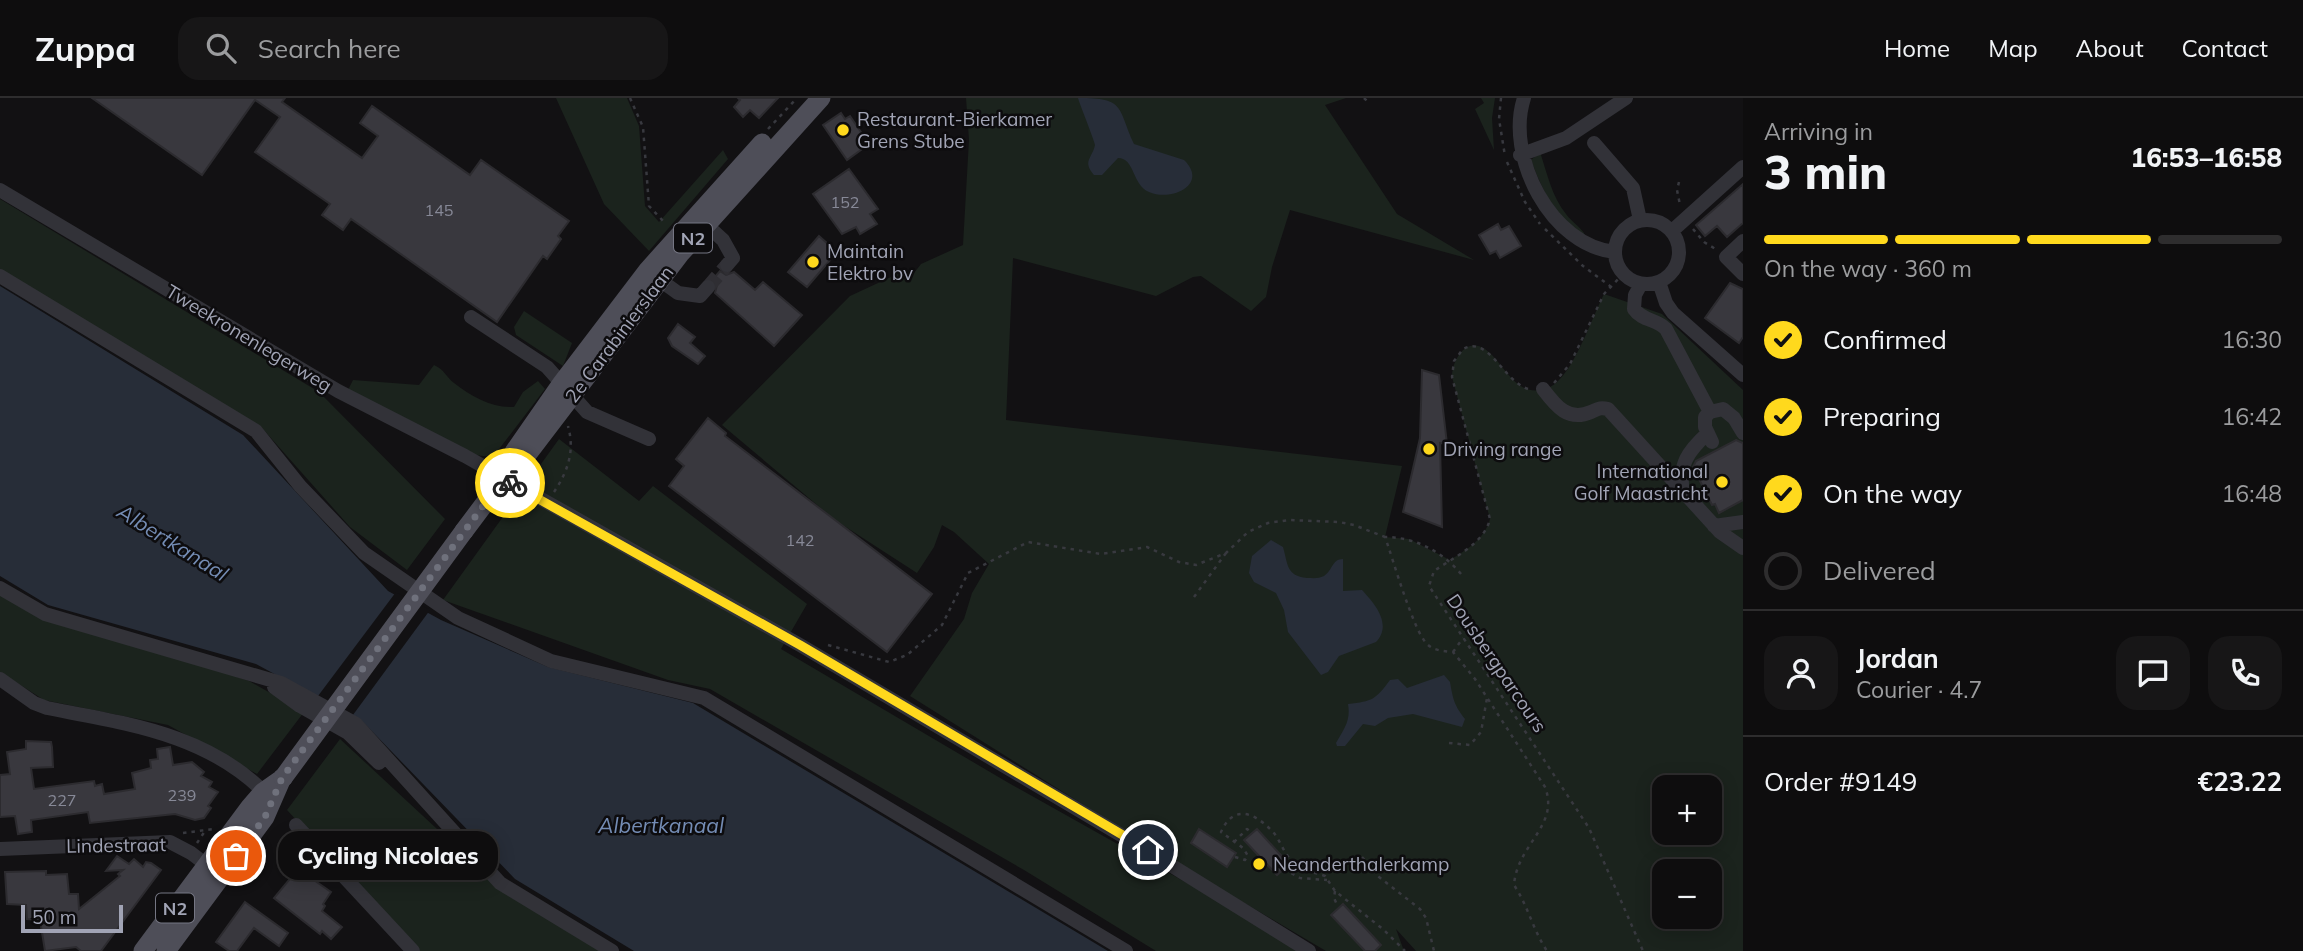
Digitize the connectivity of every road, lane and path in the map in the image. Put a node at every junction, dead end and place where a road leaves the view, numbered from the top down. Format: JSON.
{"nodes":[{"id":1,"x":630,"y":98,"type":"edge"},
{"id":2,"x":804,"y":98,"type":"edge"},
{"id":3,"x":821,"y":98,"type":"edge"},
{"id":4,"x":1364,"y":98,"type":"edge"},
{"id":5,"x":1501,"y":98,"type":"edge"},
{"id":6,"x":1524,"y":98,"type":"edge"},
{"id":7,"x":1626,"y":98,"type":"edge"},
{"id":8,"x":1368,"y":103,"type":"dead end"},
{"id":9,"x":1594,"y":143,"type":"dead end"},
{"id":10,"x":1513,"y":157,"type":"junction"},
{"id":11,"x":1743,"y":167,"type":"edge"},
{"id":12,"x":0,"y":190,"type":"edge"},
{"id":13,"x":701,"y":219,"type":"junction"},
{"id":14,"x":1640,"y":220,"type":"junction"},
{"id":15,"x":671,"y":228,"type":"dead end"},
{"id":16,"x":1672,"y":231,"type":"junction"},
{"id":17,"x":1743,"y":242,"type":"edge"},
{"id":18,"x":1615,"y":252,"type":"junction"},
{"id":19,"x":727,"y":265,"type":"dead end"},
{"id":20,"x":1623,"y":274,"type":"junction"},
{"id":21,"x":1743,"y":274,"type":"edge"},
{"id":22,"x":653,"y":275,"type":"junction"},
{"id":23,"x":0,"y":276,"type":"edge"},
{"id":24,"x":1659,"y":282,"type":"junction"},
{"id":25,"x":1641,"y":284,"type":"junction"},
{"id":26,"x":708,"y":287,"type":"tunnel mouth"},
{"id":27,"x":471,"y":317,"type":"dead end"},
{"id":28,"x":1743,"y":375,"type":"edge"},
{"id":29,"x":1543,"y":389,"type":"junction"},
{"id":30,"x":567,"y":390,"type":"junction"},
{"id":31,"x":1710,"y":412,"type":"junction"},
{"id":32,"x":567,"y":422,"type":"dead end"},
{"id":33,"x":1743,"y":433,"type":"edge"},
{"id":34,"x":649,"y":439,"type":"dead end"},
{"id":35,"x":503,"y":479,"type":"junction"},
{"id":36,"x":1683,"y":493,"type":"junction"},
{"id":37,"x":546,"y":503,"type":"junction"},
{"id":38,"x":1743,"y":522,"type":"edge"},
{"id":39,"x":1714,"y":526,"type":"junction"},
{"id":40,"x":1385,"y":537,"type":"junction"},
{"id":41,"x":1743,"y":548,"type":"edge"},
{"id":42,"x":1226,"y":553,"type":"junction"},
{"id":43,"x":1450,"y":560,"type":"junction"},
{"id":44,"x":1461,"y":574,"type":"dead end"},
{"id":45,"x":0,"y":588,"type":"edge"},
{"id":46,"x":1194,"y":597,"type":"dead end"},
{"id":47,"x":1463,"y":638,"type":"junction"},
{"id":48,"x":800,"y":645,"type":"junction"},
{"id":49,"x":1453,"y":652,"type":"junction"},
{"id":50,"x":0,"y":679,"type":"edge"},
{"id":51,"x":1487,"y":697,"type":"junction"},
{"id":52,"x":1449,"y":744,"type":"dead end"},
{"id":53,"x":268,"y":797,"type":"junction"},
{"id":54,"x":296,"y":825,"type":"dead end"},
{"id":55,"x":1252,"y":833,"type":"dead end"},
{"id":56,"x":1234,"y":842,"type":"junction"},
{"id":57,"x":0,"y":849,"type":"edge"},
{"id":58,"x":1235,"y":857,"type":"dead end"},
{"id":59,"x":1362,"y":858,"type":"dead end"},
{"id":60,"x":1284,"y":869,"type":"dead end"},
{"id":61,"x":214,"y":871,"type":"junction"},
{"id":62,"x":1331,"y":881,"type":"junction"},
{"id":63,"x":1335,"y":891,"type":"junction"},
{"id":64,"x":1338,"y":907,"type":"dead end"},
{"id":65,"x":143,"y":951,"type":"edge"},
{"id":66,"x":166,"y":951,"type":"edge"},
{"id":67,"x":413,"y":951,"type":"edge"},
{"id":68,"x":612,"y":951,"type":"edge"},
{"id":69,"x":1126,"y":951,"type":"edge"},
{"id":70,"x":1309,"y":951,"type":"edge"},
{"id":71,"x":1405,"y":951,"type":"edge"},
{"id":72,"x":1434,"y":951,"type":"edge"},
{"id":73,"x":1547,"y":951,"type":"edge"},
{"id":74,"x":1643,"y":951,"type":"edge"}],
"edges":[{"from":1,"to":15,"type":"path"},
{"from":2,"to":13,"type":"main road","name":"2e Carabinierslaan","number":"N2"},
{"from":3,"to":13,"type":"main road","name":"2e Carabinierslaan","number":"N2"},
{"from":4,"to":8,"type":"path"},
{"from":5,"to":10,"type":"path"},
{"from":6,"to":10,"type":"street"},
{"from":7,"to":10,"type":"street"},
{"from":9,"to":14,"type":"street"},
{"from":10,"to":18,"type":"street"},
{"from":11,"to":16,"type":"street"},
{"from":12,"to":35,"type":"street","name":"Tweekronenlegerweg"},
{"from":13,"to":19,"type":"street"},
{"from":13,"to":22,"type":"main road","name":"2e Carabinierslaan","number":"N2"},
{"from":14,"to":16,"type":"street"},
{"from":14,"to":18,"type":"street"},
{"from":16,"to":24,"type":"street"},
{"from":17,"to":21,"type":"street"},
{"from":18,"to":20,"type":"street"},
{"from":20,"to":25,"type":"street"},
{"from":20,"to":29,"type":"path"},
{"from":22,"to":26,"type":"street"},
{"from":22,"to":30,"type":"main road","name":"2e Carabinierslaan","number":"N2"},
{"from":23,"to":69,"type":"street"},
{"from":24,"to":25,"type":"street"},
{"from":24,"to":28,"type":"street"},
{"from":25,"to":31,"type":"street"},
{"from":27,"to":30,"type":"street"},
{"from":29,"to":36,"type":"street"},
{"from":29,"to":43,"type":"path","name":"Dousbergparcours"},
{"from":30,"to":34,"type":"street"},
{"from":30,"to":35,"type":"main road","name":"2e Carabinierslaan","number":"N2"},
{"from":31,"to":33,"type":"street"},
{"from":31,"to":36,"type":"street"},
{"from":32,"to":37,"type":"path"},
{"from":35,"to":37,"type":"street","name":"Tweekronenlegerweg"},
{"from":35,"to":53,"type":"main road","name":"2e Carabinierslaan","number":"N2","bridge":true},
{"from":36,"to":39,"type":"street"},
{"from":37,"to":48,"type":"street","name":"Tweekronenlegerweg"},
{"from":38,"to":39,"type":"street"},
{"from":39,"to":41,"type":"street"},
{"from":40,"to":42,"type":"path"},
{"from":40,"to":43,"type":"path"},
{"from":40,"to":49,"type":"path"},
{"from":42,"to":46,"type":"path"},
{"from":42,"to":48,"type":"path"},
{"from":43,"to":44,"type":"path"},
{"from":43,"to":47,"type":"path","name":"Dousbergparcours"},
{"from":45,"to":68,"type":"street"},
{"from":47,"to":49,"type":"path"},
{"from":47,"to":74,"type":"path","name":"Dousbergparcours"},
{"from":48,"to":70,"type":"street","name":"Tweekronenlegerweg"},
{"from":49,"to":51,"type":"path"},
{"from":50,"to":53,"type":"street"},
{"from":51,"to":52,"type":"path"},
{"from":51,"to":73,"type":"path"},
{"from":53,"to":61,"type":"main road","name":"2e Carabinierslaan","number":"N2"},
{"from":54,"to":67,"type":"street"},
{"from":55,"to":56,"type":"path"},
{"from":56,"to":58,"type":"path"},
{"from":56,"to":62,"type":"path"},
{"from":57,"to":61,"type":"street","name":"Lindestraat"},
{"from":59,"to":72,"type":"path"},
{"from":60,"to":62,"type":"path"},
{"from":61,"to":65,"type":"main road","name":"2e Carabinierslaan","number":"N2"},
{"from":61,"to":66,"type":"main road","name":"2e Carabinierslaan","number":"N2"},
{"from":62,"to":63,"type":"path"},
{"from":63,"to":64,"type":"path"},
{"from":63,"to":71,"type":"path"}]}
